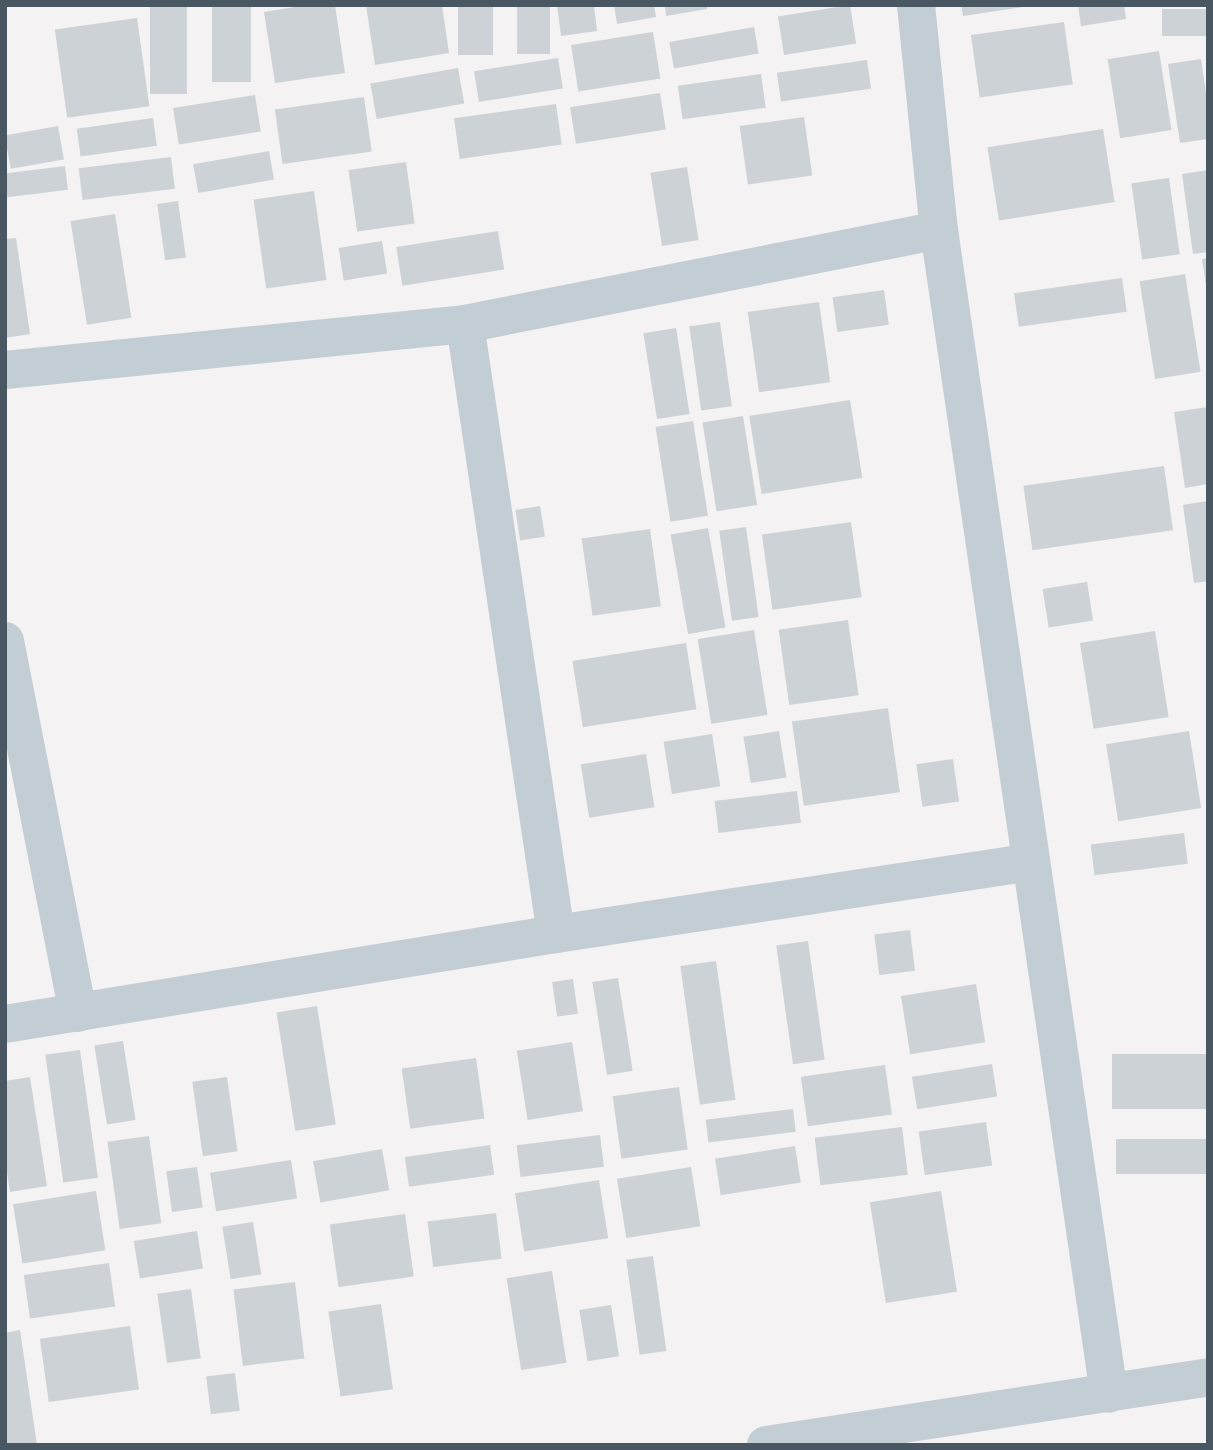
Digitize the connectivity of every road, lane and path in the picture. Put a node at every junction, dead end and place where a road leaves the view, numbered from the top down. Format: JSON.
{"nodes":[{"id":1,"x":916,"y":5,"type":"edge"},
{"id":2,"x":939,"y":230,"type":"junction"},
{"id":3,"x":465,"y":324,"type":"junction"},
{"id":4,"x":5,"y":370,"type":"edge"},
{"id":5,"x":5,"y":641,"type":"edge"},
{"id":6,"x":1030,"y":862,"type":"junction"},
{"id":7,"x":556,"y":934,"type":"junction"},
{"id":8,"x":78,"y":1013,"type":"junction"},
{"id":9,"x":5,"y":1024,"type":"edge"},
{"id":10,"x":1208,"y":1377,"type":"edge"},
{"id":11,"x":1109,"y":1394,"type":"junction"},
{"id":12,"x":766,"y":1445,"type":"edge"}],
"edges":[{"from":1,"to":2,"type":"street"},
{"from":2,"to":3,"type":"street"},
{"from":2,"to":6,"type":"street"},
{"from":3,"to":4,"type":"street"},
{"from":3,"to":7,"type":"street"},
{"from":5,"to":8,"type":"street"},
{"from":6,"to":7,"type":"street"},
{"from":6,"to":11,"type":"street"},
{"from":7,"to":8,"type":"street"},
{"from":8,"to":9,"type":"street"},
{"from":10,"to":11,"type":"street"},
{"from":11,"to":12,"type":"street"}]}
